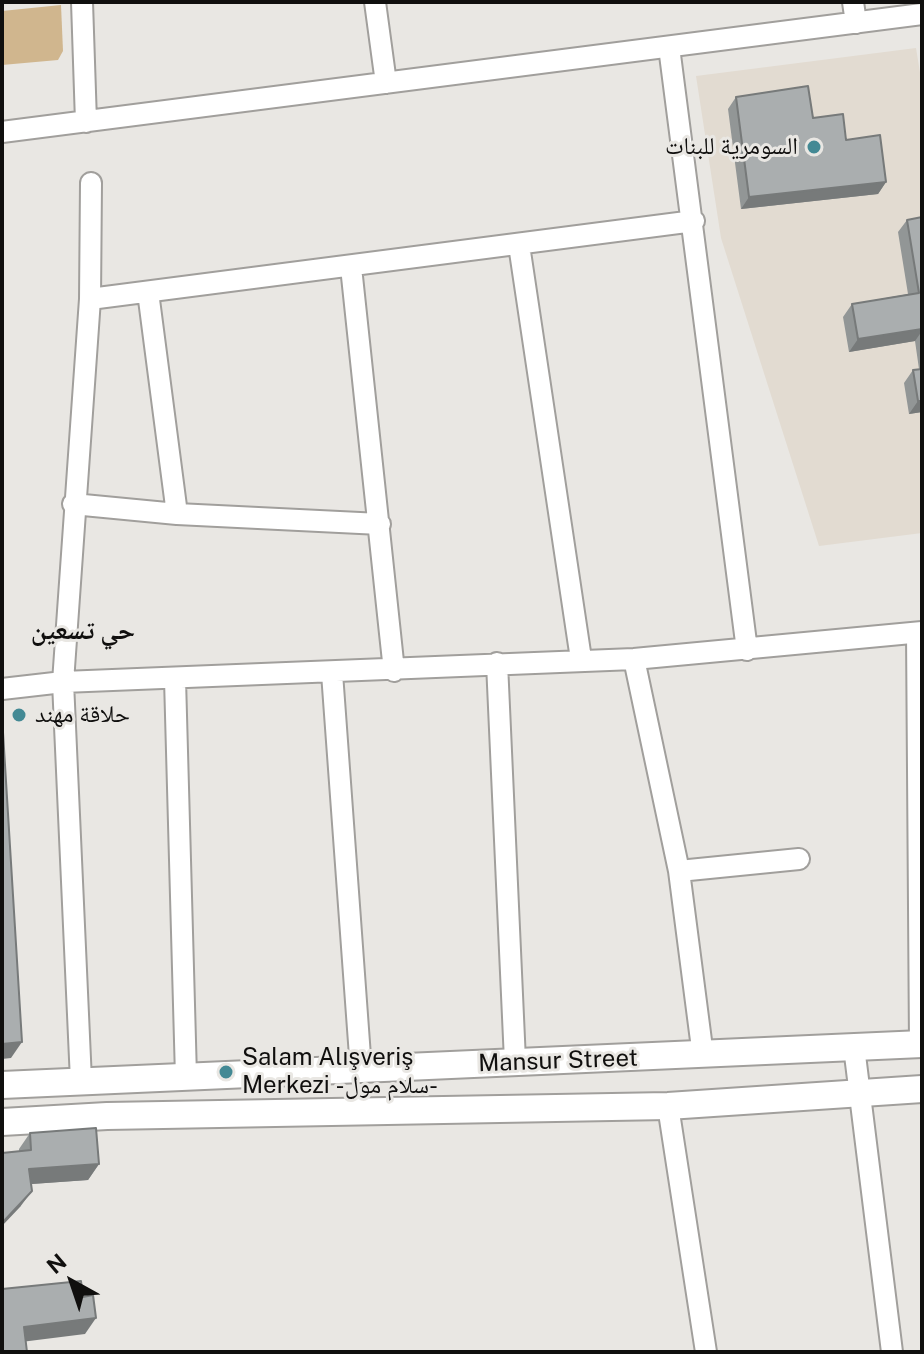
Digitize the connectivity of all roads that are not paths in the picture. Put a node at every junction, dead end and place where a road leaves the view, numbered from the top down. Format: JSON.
{"nodes":[{"id":1,"x":82,"y":2,"type":"edge"},
{"id":2,"x":375,"y":2,"type":"edge"},
{"id":3,"x":854,"y":12,"type":"edge"},
{"id":4,"x":922,"y":14,"type":"edge"},
{"id":5,"x":669,"y":47,"type":"junction"},
{"id":6,"x":386,"y":83,"type":"junction"},
{"id":7,"x":86,"y":122,"type":"junction"},
{"id":8,"x":2,"y":132,"type":"edge"},
{"id":9,"x":91,"y":183,"type":"dead end"},
{"id":10,"x":694,"y":221,"type":"junction"},
{"id":11,"x":519,"y":245,"type":"junction"},
{"id":12,"x":351,"y":267,"type":"junction"},
{"id":13,"x":148,"y":292,"type":"junction"},
{"id":14,"x":90,"y":299,"type":"junction"},
{"id":15,"x":73,"y":504,"type":"junction"},
{"id":16,"x":177,"y":514,"type":"junction"},
{"id":17,"x":380,"y":524,"type":"junction"},
{"id":18,"x":920,"y":633,"type":"edge"},
{"id":19,"x":747,"y":650,"type":"junction"},
{"id":20,"x":581,"y":659,"type":"junction"},
{"id":21,"x":634,"y":659,"type":"junction"},
{"id":22,"x":497,"y":663,"type":"junction"},
{"id":23,"x":394,"y":671,"type":"junction"},
{"id":24,"x":332,"y":673,"type":"junction"},
{"id":25,"x":175,"y":679,"type":"junction"},
{"id":26,"x":63,"y":682,"type":"junction"},
{"id":27,"x":2,"y":689,"type":"edge"},
{"id":28,"x":921,"y":852,"type":"edge"},
{"id":29,"x":799,"y":859,"type":"dead end"},
{"id":30,"x":679,"y":871,"type":"junction"},
{"id":31,"x":921,"y":1044,"type":"edge"},
{"id":32,"x":854,"y":1047,"type":"junction"},
{"id":33,"x":703,"y":1056,"type":"junction"},
{"id":34,"x":515,"y":1061,"type":"junction"},
{"id":35,"x":361,"y":1070,"type":"junction"},
{"id":36,"x":186,"y":1077,"type":"junction"},
{"id":37,"x":81,"y":1081,"type":"junction"},
{"id":38,"x":2,"y":1085,"type":"edge"},
{"id":39,"x":922,"y":1089,"type":"edge"},
{"id":40,"x":858,"y":1093,"type":"junction"},
{"id":41,"x":668,"y":1106,"type":"junction"},
{"id":42,"x":2,"y":1122,"type":"edge"},
{"id":43,"x":706,"y":1352,"type":"edge"},
{"id":44,"x":892,"y":1352,"type":"edge"}],
"edges":[{"from":1,"to":7,"type":"street"},
{"from":2,"to":6,"type":"street"},
{"from":3,"to":4,"type":"street"},
{"from":3,"to":5,"type":"street"},
{"from":5,"to":6,"type":"street"},
{"from":5,"to":10,"type":"street"},
{"from":6,"to":7,"type":"street"},
{"from":7,"to":8,"type":"street"},
{"from":9,"to":14,"type":"street"},
{"from":10,"to":11,"type":"street"},
{"from":10,"to":19,"type":"street"},
{"from":11,"to":12,"type":"street"},
{"from":11,"to":20,"type":"street"},
{"from":12,"to":13,"type":"street"},
{"from":12,"to":17,"type":"street"},
{"from":13,"to":14,"type":"street"},
{"from":13,"to":16,"type":"street"},
{"from":14,"to":15,"type":"street"},
{"from":15,"to":16,"type":"street"},
{"from":15,"to":26,"type":"street"},
{"from":16,"to":17,"type":"street"},
{"from":17,"to":23,"type":"street"},
{"from":18,"to":19,"type":"street"},
{"from":18,"to":28,"type":"street"},
{"from":19,"to":21,"type":"street"},
{"from":20,"to":21,"type":"street"},
{"from":20,"to":22,"type":"street"},
{"from":21,"to":30,"type":"street"},
{"from":22,"to":23,"type":"street"},
{"from":22,"to":34,"type":"street"},
{"from":23,"to":24,"type":"street"},
{"from":24,"to":25,"type":"street"},
{"from":24,"to":35,"type":"street"},
{"from":25,"to":26,"type":"street"},
{"from":25,"to":36,"type":"street"},
{"from":26,"to":27,"type":"street"},
{"from":26,"to":37,"type":"street"},
{"from":28,"to":31,"type":"street"},
{"from":29,"to":30,"type":"street"},
{"from":30,"to":33,"type":"street"},
{"from":31,"to":32,"type":"street","name":"Mansur Street"},
{"from":32,"to":33,"type":"street","name":"Mansur Street"},
{"from":32,"to":40,"type":"street"},
{"from":33,"to":34,"type":"street","name":"Mansur Street"},
{"from":34,"to":35,"type":"street","name":"Mansur Street"},
{"from":35,"to":36,"type":"street","name":"Mansur Street"},
{"from":36,"to":37,"type":"street","name":"Mansur Street"},
{"from":37,"to":38,"type":"street","name":"Mansur Street"},
{"from":39,"to":40,"type":"street","name":"Mansur Street"},
{"from":40,"to":41,"type":"street","name":"Mansur Street"},
{"from":40,"to":44,"type":"street"},
{"from":41,"to":42,"type":"street","name":"Mansur Street"},
{"from":41,"to":43,"type":"street"}]}
